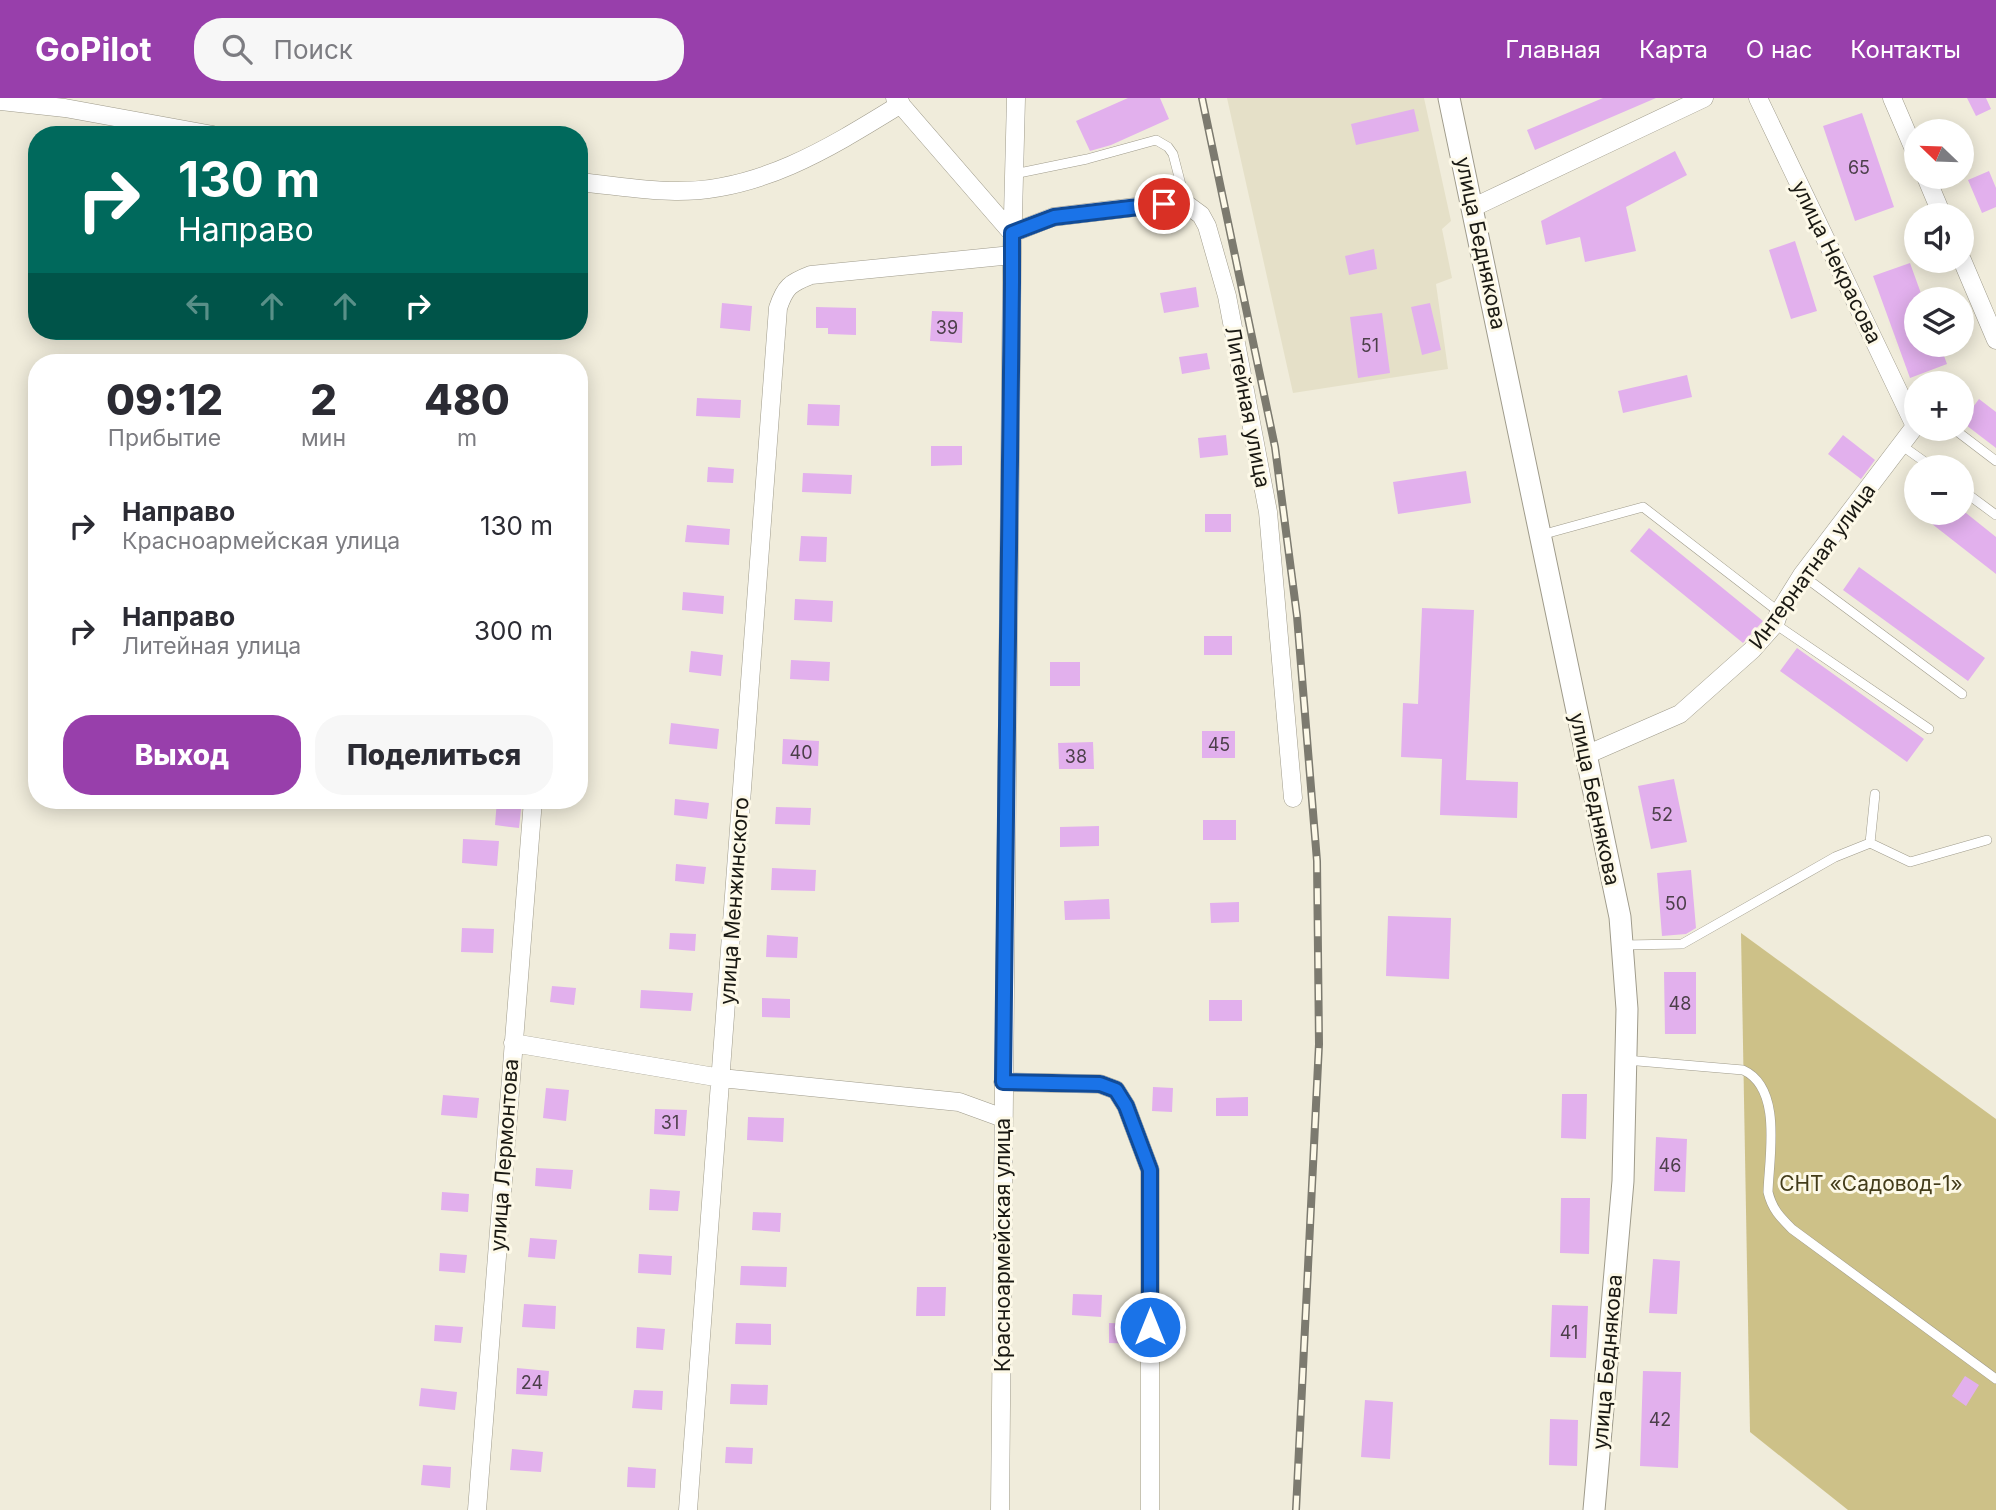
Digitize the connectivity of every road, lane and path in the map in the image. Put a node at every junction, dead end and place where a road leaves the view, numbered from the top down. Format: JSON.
{"nodes":[{"id":1,"x":1016,"y":98,"type":"edge"},
{"id":2,"x":1449,"y":98,"type":"edge"},
{"id":3,"x":1704,"y":98,"type":"edge"},
{"id":4,"x":1758,"y":98,"type":"edge"},
{"id":5,"x":1892,"y":98,"type":"edge"},
{"id":6,"x":0,"y":101,"type":"edge"},
{"id":7,"x":898,"y":101,"type":"edge"},
{"id":8,"x":164,"y":126,"type":"edge"},
{"id":9,"x":1904,"y":126,"type":"edge"},
{"id":10,"x":1014,"y":174,"type":"junction"},
{"id":11,"x":588,"y":183,"type":"edge"},
{"id":12,"x":1186,"y":204,"type":"junction"},
{"id":13,"x":1474,"y":207,"type":"junction"},
{"id":14,"x":1012,"y":233,"type":"junction"},
{"id":15,"x":1012,"y":255,"type":"junction"},
{"id":16,"x":1968,"y":273,"type":"edge"},
{"id":17,"x":1996,"y":340,"type":"edge"},
{"id":18,"x":1904,"y":401,"type":"edge"},
{"id":19,"x":1904,"y":441,"type":"edge"},
{"id":20,"x":1970,"y":441,"type":"edge"},
{"id":21,"x":1901,"y":445,"type":"junction"},
{"id":22,"x":1915,"y":455,"type":"edge"},
{"id":23,"x":1996,"y":461,"type":"edge"},
{"id":24,"x":1974,"y":498,"type":"edge"},
{"id":25,"x":1996,"y":515,"type":"edge"},
{"id":26,"x":1541,"y":535,"type":"junction"},
{"id":27,"x":1802,"y":575,"type":"junction"},
{"id":28,"x":1777,"y":618,"type":"junction"},
{"id":29,"x":1962,"y":694,"type":"dead end"},
{"id":30,"x":1929,"y":729,"type":"dead end"},
{"id":31,"x":1586,"y":755,"type":"junction"},
{"id":32,"x":1875,"y":794,"type":"dead end"},
{"id":33,"x":1293,"y":798,"type":"dead end"},
{"id":34,"x":532,"y":809,"type":"edge"},
{"id":35,"x":1987,"y":840,"type":"dead end"},
{"id":36,"x":1870,"y":843,"type":"junction"},
{"id":37,"x":1622,"y":945,"type":"junction"},
{"id":38,"x":513,"y":1043,"type":"junction"},
{"id":39,"x":1626,"y":1060,"type":"junction"},
{"id":40,"x":721,"y":1078,"type":"junction"},
{"id":41,"x":1003,"y":1082,"type":"junction"},
{"id":42,"x":1003,"y":1118,"type":"junction"},
{"id":43,"x":1996,"y":1379,"type":"edge"},
{"id":44,"x":477,"y":1510,"type":"edge"},
{"id":45,"x":688,"y":1510,"type":"edge"},
{"id":46,"x":1000,"y":1510,"type":"edge"},
{"id":47,"x":1150,"y":1510,"type":"edge"},
{"id":48,"x":1594,"y":1510,"type":"edge"}],
"edges":[{"from":1,"to":10,"type":"street","name":"Красноармейская улица"},
{"from":2,"to":13,"type":"street","name":"улица Беднякова"},
{"from":3,"to":13,"type":"street"},
{"from":4,"to":18,"type":"street","name":"улица Некрасова"},
{"from":5,"to":9,"type":"street"},
{"from":6,"to":8,"type":"street"},
{"from":7,"to":11,"type":"street"},
{"from":7,"to":14,"type":"street"},
{"from":10,"to":12,"type":"lane"},
{"from":10,"to":14,"type":"street","name":"Красноармейская улица"},
{"from":12,"to":14,"type":"street"},
{"from":12,"to":33,"type":"street","name":"Литейная улица"},
{"from":13,"to":26,"type":"street","name":"улица Беднякова"},
{"from":14,"to":15,"type":"street","name":"Красноармейская улица"},
{"from":15,"to":40,"type":"street","name":"улица Менжинского"},
{"from":15,"to":41,"type":"street","name":"Красноармейская улица"},
{"from":16,"to":17,"type":"street"},
{"from":19,"to":21,"type":"street","name":"Интернатная улица"},
{"from":20,"to":23,"type":"lane"},
{"from":21,"to":22,"type":"lane"},
{"from":21,"to":27,"type":"street","name":"Интернатная улица"},
{"from":24,"to":25,"type":"lane"},
{"from":26,"to":28,"type":"lane"},
{"from":26,"to":31,"type":"street","name":"улица Беднякова"},
{"from":27,"to":28,"type":"street","name":"Интернатная улица"},
{"from":27,"to":29,"type":"lane"},
{"from":28,"to":30,"type":"lane"},
{"from":28,"to":31,"type":"street","name":"Интернатная улица"},
{"from":31,"to":37,"type":"street","name":"улица Беднякова"},
{"from":32,"to":36,"type":"lane"},
{"from":34,"to":38,"type":"street","name":"улица Лермонтова"},
{"from":35,"to":36,"type":"lane"},
{"from":36,"to":37,"type":"lane"},
{"from":37,"to":39,"type":"street","name":"улица Беднякова"},
{"from":38,"to":40,"type":"street"},
{"from":38,"to":44,"type":"street","name":"улица Лермонтова"},
{"from":39,"to":43,"type":"lane"},
{"from":39,"to":48,"type":"street","name":"улица Беднякова"},
{"from":40,"to":42,"type":"street"},
{"from":40,"to":45,"type":"street","name":"улица Менжинского"},
{"from":41,"to":42,"type":"street","name":"Красноармейская улица"},
{"from":41,"to":47,"type":"street"},
{"from":42,"to":46,"type":"street","name":"Красноармейская улица"}]}
